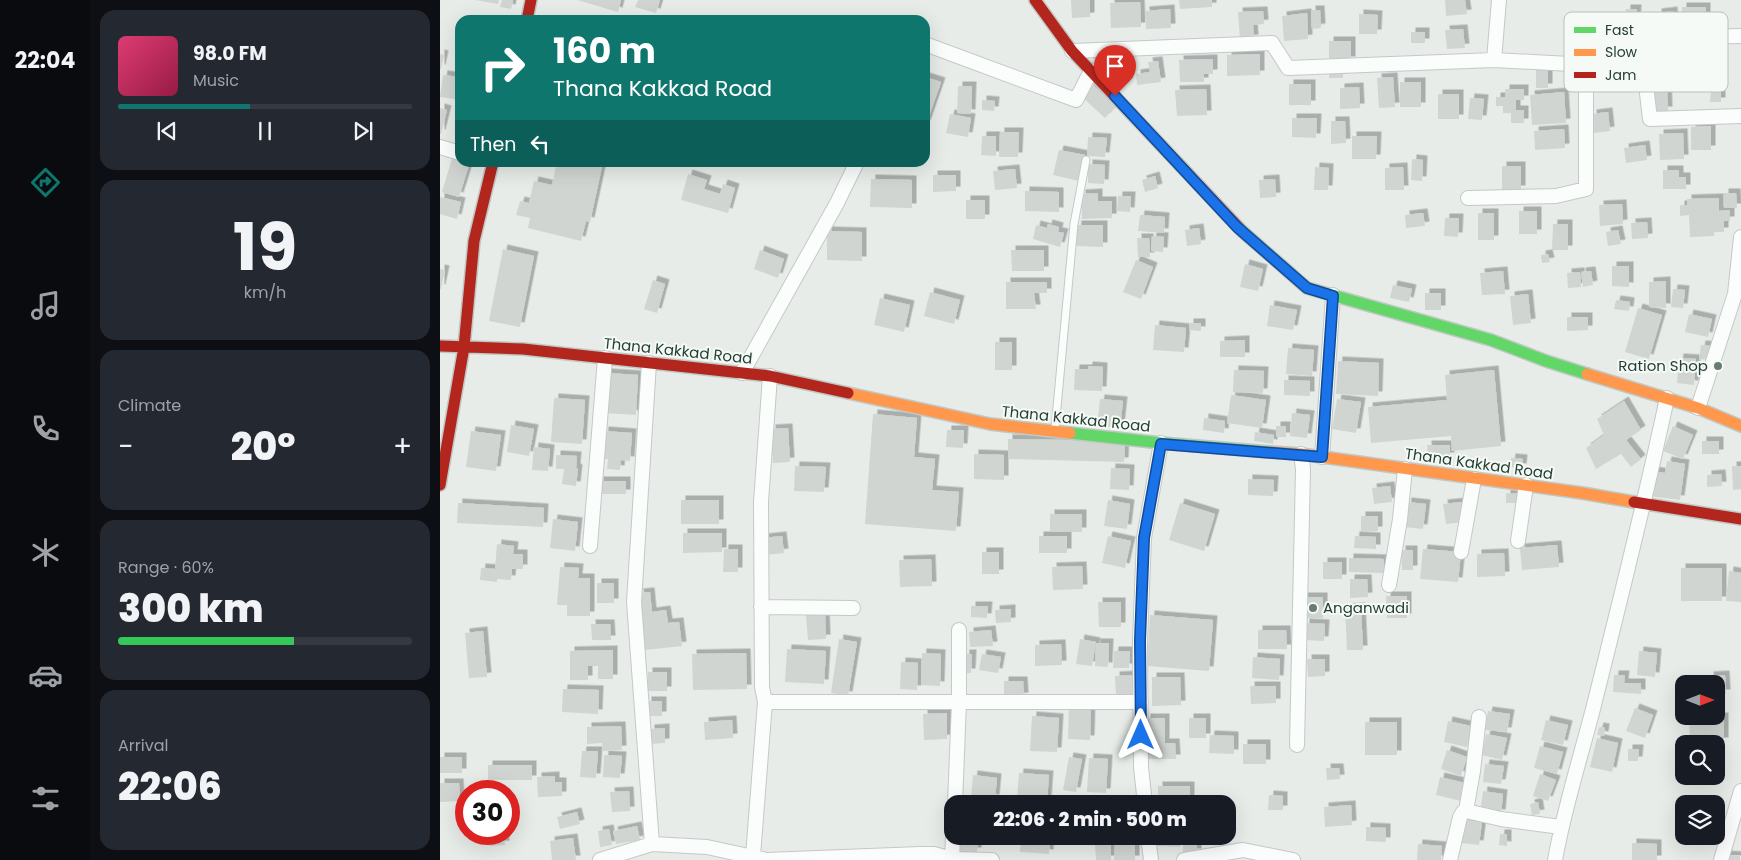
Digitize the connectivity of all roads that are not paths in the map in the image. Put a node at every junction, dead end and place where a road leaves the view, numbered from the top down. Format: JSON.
{"nodes":[{"id":1,"x":531,"y":0,"type":"edge"},
{"id":2,"x":1035,"y":0,"type":"edge"},
{"id":3,"x":1499,"y":0,"type":"edge"},
{"id":4,"x":529,"y":15,"type":"edge"},
{"id":5,"x":1728,"y":36,"type":"edge"},
{"id":6,"x":1741,"y":36,"type":"edge"},
{"id":7,"x":930,"y":46,"type":"edge"},
{"id":8,"x":1072,"y":51,"type":"junction"},
{"id":9,"x":1494,"y":60,"type":"junction"},
{"id":10,"x":1564,"y":64,"type":"edge"},
{"id":11,"x":1091,"y":71,"type":"junction"},
{"id":12,"x":1586,"y":92,"type":"edge"},
{"id":13,"x":1647,"y":92,"type":"edge"},
{"id":14,"x":1741,"y":116,"type":"edge"},
{"id":15,"x":440,"y":147,"type":"edge"},
{"id":16,"x":455,"y":152,"type":"edge"},
{"id":17,"x":1086,"y":160,"type":"dead end"},
{"id":18,"x":492,"y":167,"type":"edge"},
{"id":19,"x":855,"y":167,"type":"edge"},
{"id":20,"x":1468,"y":198,"type":"dead end"},
{"id":21,"x":1741,"y":237,"type":"edge"},
{"id":22,"x":1333,"y":296,"type":"junction"},
{"id":23,"x":440,"y":346,"type":"edge"},
{"id":24,"x":464,"y":347,"type":"junction"},
{"id":25,"x":605,"y":358,"type":"junction"},
{"id":26,"x":649,"y":363,"type":"junction"},
{"id":27,"x":742,"y":373,"type":"junction"},
{"id":28,"x":770,"y":376,"type":"junction"},
{"id":29,"x":1667,"y":398,"type":"junction"},
{"id":30,"x":1698,"y":408,"type":"junction"},
{"id":31,"x":1741,"y":426,"type":"edge"},
{"id":32,"x":1054,"y":432,"type":"junction"},
{"id":33,"x":1161,"y":444,"type":"junction"},
{"id":34,"x":1301,"y":454,"type":"junction"},
{"id":35,"x":1322,"y":457,"type":"junction"},
{"id":36,"x":1405,"y":469,"type":"junction"},
{"id":37,"x":1474,"y":478,"type":"junction"},
{"id":38,"x":440,"y":485,"type":"edge"},
{"id":39,"x":1526,"y":485,"type":"junction"},
{"id":40,"x":1644,"y":504,"type":"junction"},
{"id":41,"x":1741,"y":518,"type":"edge"},
{"id":42,"x":1518,"y":541,"type":"dead end"},
{"id":43,"x":590,"y":546,"type":"dead end"},
{"id":44,"x":1461,"y":552,"type":"dead end"},
{"id":45,"x":1389,"y":584,"type":"dead end"},
{"id":46,"x":761,"y":608,"type":"junction"},
{"id":47,"x":853,"y":608,"type":"dead end"},
{"id":48,"x":959,"y":630,"type":"dead end"},
{"id":49,"x":765,"y":702,"type":"junction"},
{"id":50,"x":959,"y":702,"type":"junction"},
{"id":51,"x":1141,"y":702,"type":"junction"},
{"id":52,"x":1479,"y":717,"type":"dead end"},
{"id":53,"x":1296,"y":745,"type":"dead end"},
{"id":54,"x":1741,"y":791,"type":"edge"},
{"id":55,"x":955,"y":795,"type":"edge"},
{"id":56,"x":1144,"y":795,"type":"edge"},
{"id":57,"x":1466,"y":811,"type":"junction"},
{"id":58,"x":1561,"y":827,"type":"junction"},
{"id":59,"x":652,"y":844,"type":"junction"},
{"id":60,"x":953,"y":845,"type":"edge"},
{"id":61,"x":1149,"y":845,"type":"edge"},
{"id":62,"x":687,"y":853,"type":"edge"},
{"id":63,"x":753,"y":856,"type":"junction"},
{"id":64,"x":952,"y":859,"type":"edge"},
{"id":65,"x":600,"y":860,"type":"edge"},
{"id":66,"x":992,"y":860,"type":"edge"},
{"id":67,"x":1151,"y":860,"type":"edge"},
{"id":68,"x":1184,"y":860,"type":"edge"},
{"id":69,"x":1293,"y":860,"type":"edge"},
{"id":70,"x":1450,"y":860,"type":"edge"},
{"id":71,"x":1555,"y":860,"type":"edge"},
{"id":72,"x":1721,"y":860,"type":"edge"}],
"edges":[{"from":1,"to":4,"type":"main road"},
{"from":2,"to":8,"type":"main road"},
{"from":3,"to":9,"type":"street"},
{"from":5,"to":6,"type":"street"},
{"from":7,"to":11,"type":"street"},
{"from":8,"to":9,"type":"street"},
{"from":8,"to":11,"type":"main road"},
{"from":9,"to":10,"type":"street"},
{"from":11,"to":22,"type":"main road"},
{"from":12,"to":20,"type":"street"},
{"from":13,"to":14,"type":"street"},
{"from":15,"to":16,"type":"street"},
{"from":17,"to":32,"type":"lane"},
{"from":18,"to":24,"type":"main road"},
{"from":19,"to":27,"type":"street"},
{"from":21,"to":30,"type":"street"},
{"from":22,"to":29,"type":"main road"},
{"from":22,"to":35,"type":"street"},
{"from":23,"to":24,"type":"main road","name":"Thana Kakkad Road"},
{"from":24,"to":25,"type":"main road","name":"Thana Kakkad Road"},
{"from":24,"to":38,"type":"main road"},
{"from":25,"to":26,"type":"main road","name":"Thana Kakkad Road"},
{"from":25,"to":43,"type":"street"},
{"from":26,"to":27,"type":"main road","name":"Thana Kakkad Road"},
{"from":26,"to":59,"type":"street"},
{"from":27,"to":28,"type":"main road","name":"Thana Kakkad Road"},
{"from":28,"to":32,"type":"main road","name":"Thana Kakkad Road"},
{"from":28,"to":46,"type":"street"},
{"from":29,"to":30,"type":"main road"},
{"from":29,"to":40,"type":"street"},
{"from":30,"to":31,"type":"main road"},
{"from":32,"to":33,"type":"main road","name":"Thana Kakkad Road"},
{"from":33,"to":34,"type":"main road","name":"Thana Kakkad Road"},
{"from":33,"to":51,"type":"street"},
{"from":34,"to":35,"type":"main road","name":"Thana Kakkad Road"},
{"from":34,"to":53,"type":"street"},
{"from":35,"to":36,"type":"main road","name":"Thana Kakkad Road"},
{"from":36,"to":37,"type":"main road","name":"Thana Kakkad Road"},
{"from":36,"to":45,"type":"street"},
{"from":37,"to":39,"type":"main road","name":"Thana Kakkad Road"},
{"from":37,"to":44,"type":"street"},
{"from":39,"to":40,"type":"main road","name":"Thana Kakkad Road"},
{"from":39,"to":42,"type":"street"},
{"from":40,"to":41,"type":"main road","name":"Thana Kakkad Road"},
{"from":40,"to":58,"type":"street"},
{"from":46,"to":47,"type":"street"},
{"from":46,"to":49,"type":"street"},
{"from":48,"to":50,"type":"street"},
{"from":49,"to":50,"type":"street"},
{"from":49,"to":63,"type":"street"},
{"from":50,"to":51,"type":"street"},
{"from":50,"to":55,"type":"street"},
{"from":51,"to":56,"type":"street"},
{"from":52,"to":57,"type":"street"},
{"from":54,"to":72,"type":"street"},
{"from":57,"to":58,"type":"street"},
{"from":57,"to":70,"type":"street"},
{"from":58,"to":71,"type":"street"},
{"from":59,"to":62,"type":"street"},
{"from":59,"to":65,"type":"street"},
{"from":60,"to":64,"type":"street"},
{"from":61,"to":67,"type":"street"},
{"from":62,"to":63,"type":"street"},
{"from":63,"to":64,"type":"street"},
{"from":64,"to":66,"type":"street"},
{"from":68,"to":69,"type":"street"}]}
